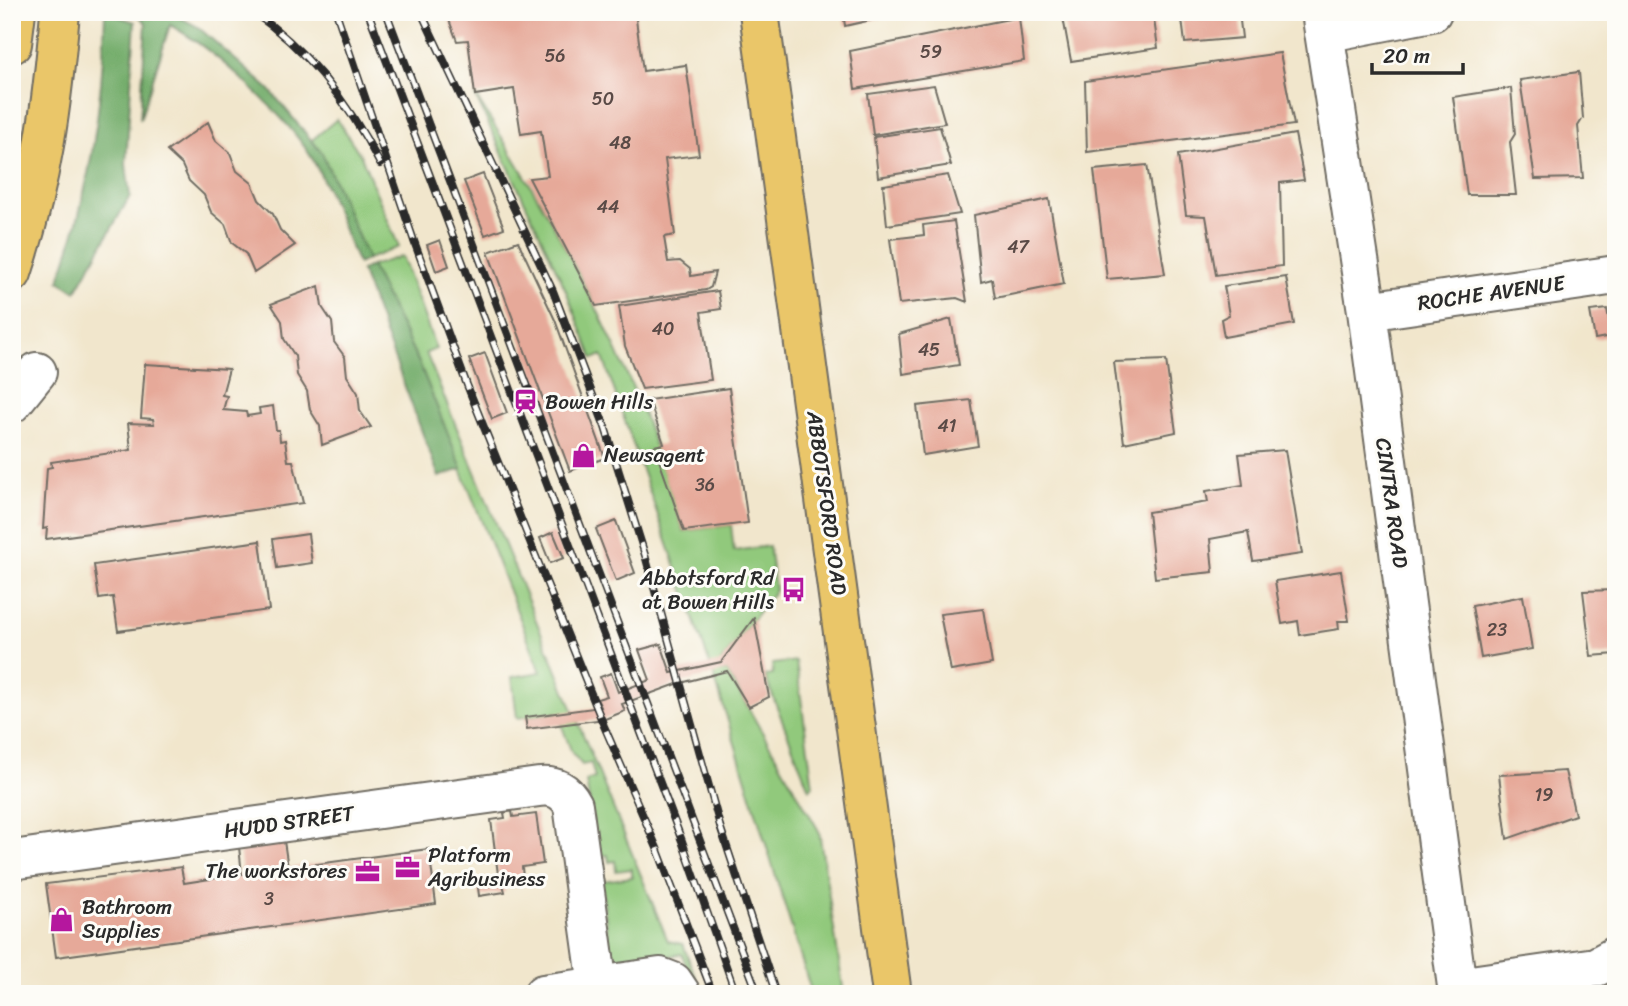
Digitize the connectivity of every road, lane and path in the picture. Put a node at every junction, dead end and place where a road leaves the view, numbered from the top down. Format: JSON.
{"nodes":[{"id":1,"x":16,"y":12,"type":"edge"},
{"id":2,"x":60,"y":12,"type":"edge"},
{"id":3,"x":759,"y":12,"type":"edge"},
{"id":4,"x":1432,"y":12,"type":"edge"},
{"id":5,"x":1323,"y":23,"type":"edge"},
{"id":6,"x":12,"y":44,"type":"edge"},
{"id":7,"x":12,"y":273,"type":"edge"},
{"id":8,"x":1616,"y":275,"type":"edge"},
{"id":9,"x":1367,"y":311,"type":"junction"},
{"id":10,"x":37,"y":372,"type":"dead end"},
{"id":11,"x":12,"y":403,"type":"edge"},
{"id":12,"x":12,"y":860,"type":"edge"},
{"id":13,"x":1616,"y":956,"type":"edge"},
{"id":14,"x":598,"y":986,"type":"junction"},
{"id":15,"x":677,"y":988,"type":"edge"},
{"id":16,"x":1457,"y":990,"type":"edge"},
{"id":17,"x":543,"y":994,"type":"edge"},
{"id":18,"x":892,"y":994,"type":"edge"}],
"edges":[{"from":1,"to":6,"type":"highway"},
{"from":2,"to":7,"type":"highway"},
{"from":3,"to":18,"type":"highway","name":"ABBOTSFORD ROAD"},
{"from":4,"to":5,"type":"street"},
{"from":5,"to":9,"type":"street","name":"CINTRA ROAD"},
{"from":8,"to":9,"type":"street","name":"ROCHE AVENUE"},
{"from":9,"to":16,"type":"street","name":"CINTRA ROAD"},
{"from":10,"to":11,"type":"street"},
{"from":12,"to":14,"type":"street","name":"HUDD STREET"},
{"from":13,"to":16,"type":"street"},
{"from":14,"to":15,"type":"street"},
{"from":14,"to":17,"type":"street"}]}
